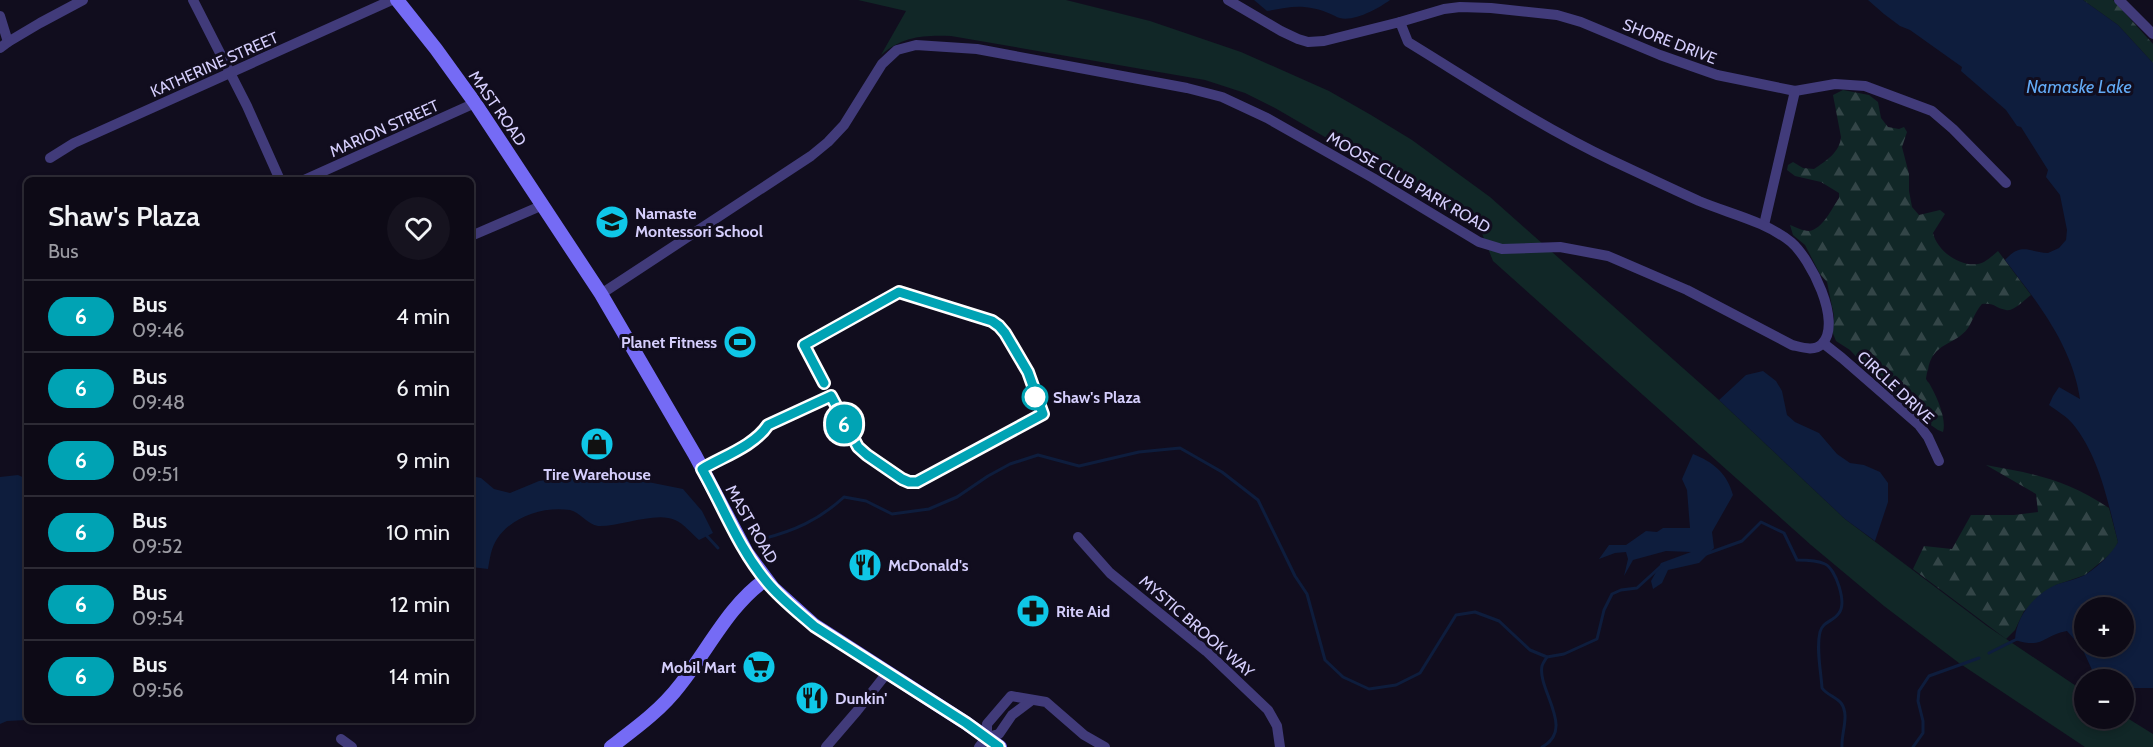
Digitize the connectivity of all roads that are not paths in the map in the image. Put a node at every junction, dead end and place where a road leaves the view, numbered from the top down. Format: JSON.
{"nodes":[{"id":1,"x":83,"y":0,"type":"edge"},
{"id":2,"x":193,"y":0,"type":"edge"},
{"id":3,"x":392,"y":0,"type":"edge"},
{"id":4,"x":397,"y":0,"type":"edge"},
{"id":5,"x":1228,"y":0,"type":"edge"},
{"id":6,"x":2119,"y":0,"type":"edge"},
{"id":7,"x":0,"y":16,"type":"edge"},
{"id":8,"x":1400,"y":22,"type":"junction"},
{"id":9,"x":2153,"y":34,"type":"edge"},
{"id":10,"x":4,"y":45,"type":"edge"},
{"id":11,"x":230,"y":73,"type":"junction"},
{"id":12,"x":1795,"y":91,"type":"junction"},
{"id":13,"x":475,"y":103,"type":"junction"},
{"id":14,"x":50,"y":158,"type":"dead end"},
{"id":15,"x":279,"y":177,"type":"edge"},
{"id":16,"x":311,"y":177,"type":"edge"},
{"id":17,"x":2006,"y":183,"type":"dead end"},
{"id":18,"x":543,"y":205,"type":"junction"},
{"id":19,"x":1764,"y":225,"type":"junction"},
{"id":20,"x":474,"y":235,"type":"edge"},
{"id":21,"x":601,"y":294,"type":"junction"},
{"id":22,"x":1823,"y":344,"type":"junction"},
{"id":23,"x":1939,"y":461,"type":"dead end"},
{"id":24,"x":1078,"y":537,"type":"dead end"},
{"id":25,"x":765,"y":580,"type":"junction"},
{"id":26,"x":887,"y":673,"type":"junction"},
{"id":27,"x":1032,"y":700,"type":"junction"},
{"id":28,"x":341,"y":739,"type":"dead end"},
{"id":29,"x":983,"y":742,"type":"edge"},
{"id":30,"x":352,"y":747,"type":"edge"},
{"id":31,"x":611,"y":747,"type":"edge"},
{"id":32,"x":826,"y":747,"type":"edge"},
{"id":33,"x":1000,"y":747,"type":"edge"},
{"id":34,"x":1105,"y":747,"type":"edge"},
{"id":35,"x":1280,"y":747,"type":"edge"}],
"edges":[{"from":1,"to":10,"type":"street"},
{"from":2,"to":11,"type":"street"},
{"from":3,"to":11,"type":"street","name":"KATHERINE STREET"},
{"from":4,"to":13,"type":"main road","name":"MAST ROAD"},
{"from":5,"to":8,"type":"street"},
{"from":6,"to":9,"type":"street"},
{"from":7,"to":10,"type":"street"},
{"from":8,"to":12,"type":"street","name":"SHORE DRIVE"},
{"from":8,"to":19,"type":"street"},
{"from":11,"to":14,"type":"street","name":"KATHERINE STREET"},
{"from":11,"to":15,"type":"street"},
{"from":12,"to":17,"type":"street"},
{"from":12,"to":19,"type":"street"},
{"from":13,"to":16,"type":"street","name":"MARION STREET"},
{"from":13,"to":18,"type":"main road","name":"MAST ROAD"},
{"from":18,"to":20,"type":"street"},
{"from":18,"to":21,"type":"main road","name":"MAST ROAD"},
{"from":19,"to":22,"type":"street"},
{"from":21,"to":22,"type":"street","name":"MOOSE CLUB PARK ROAD"},
{"from":21,"to":25,"type":"main road","name":"MAST ROAD"},
{"from":22,"to":23,"type":"street","name":"CIRCLE DRIVE"},
{"from":24,"to":35,"type":"street","name":"MYSTIC BROOK WAY"},
{"from":25,"to":26,"type":"main road","name":"MAST ROAD"},
{"from":25,"to":31,"type":"main road"},
{"from":26,"to":29,"type":"main road","name":"MAST ROAD"},
{"from":26,"to":32,"type":"street"},
{"from":27,"to":29,"type":"street"},
{"from":27,"to":29,"type":"street"},
{"from":27,"to":34,"type":"street"},
{"from":28,"to":30,"type":"street"},
{"from":29,"to":33,"type":"main road","name":"MAST ROAD"}]}
